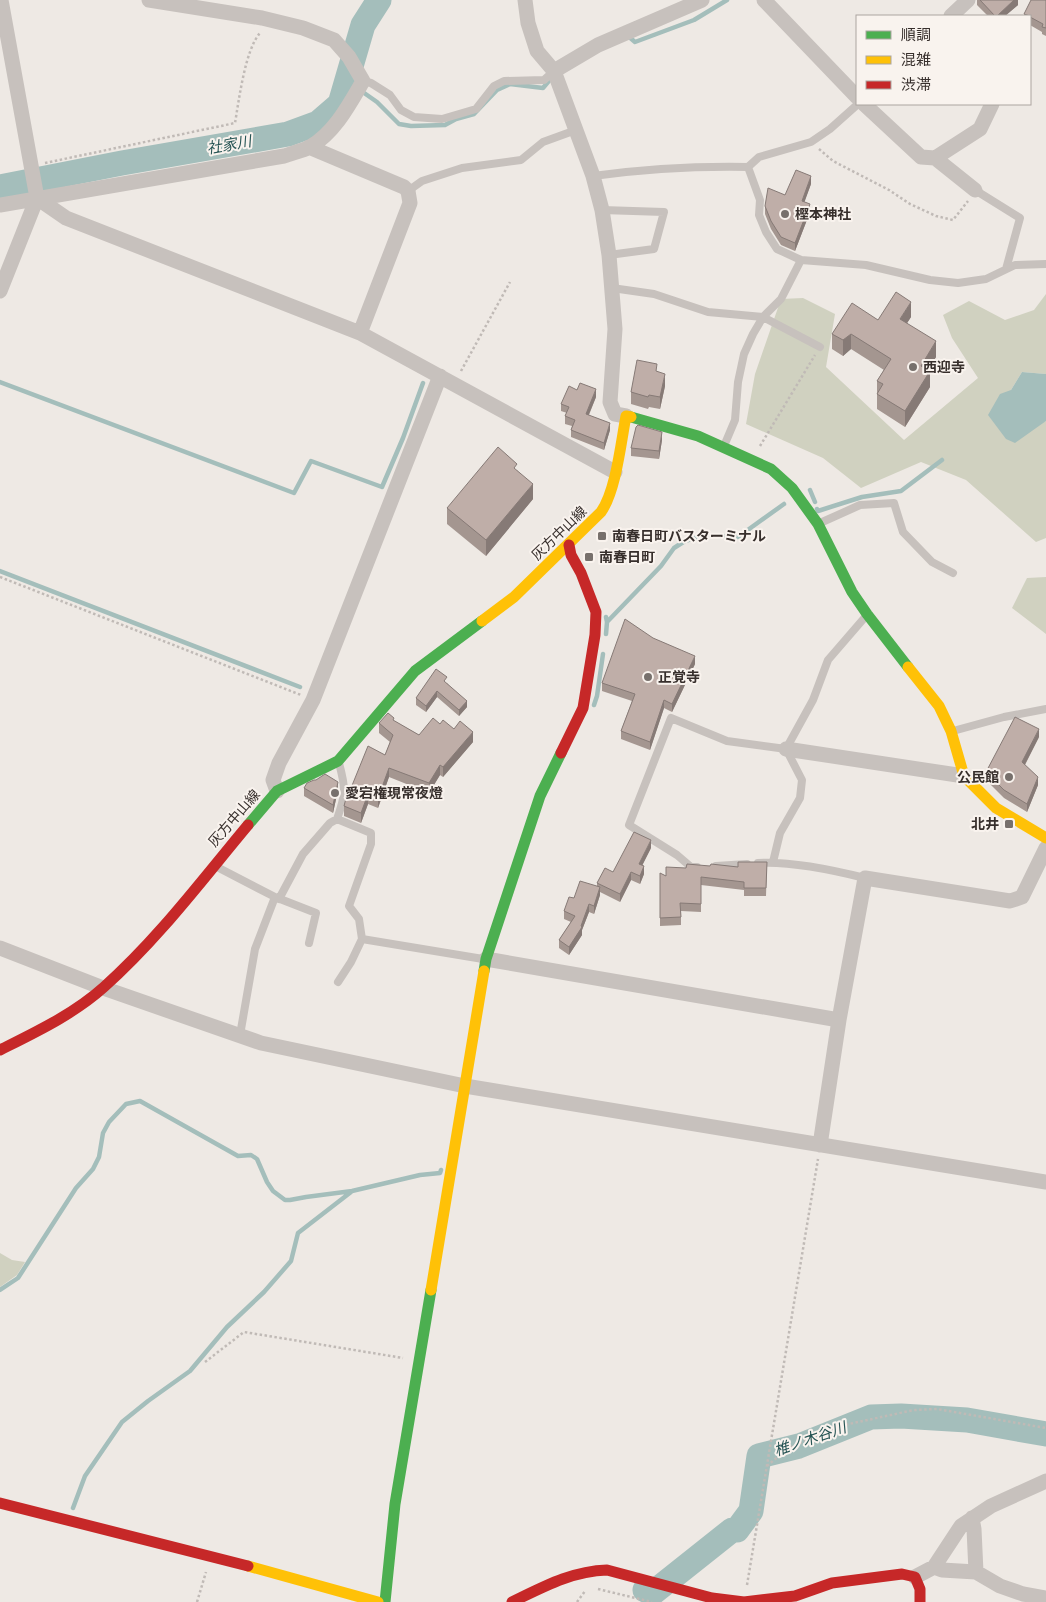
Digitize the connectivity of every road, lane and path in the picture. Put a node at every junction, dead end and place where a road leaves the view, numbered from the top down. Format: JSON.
{"nodes":[{"id":1,"x":1,"y":0,"type":"edge"},
{"id":2,"x":149,"y":0,"type":"edge"},
{"id":3,"x":525,"y":0,"type":"edge"},
{"id":4,"x":702,"y":0,"type":"edge"},
{"id":5,"x":764,"y":0,"type":"edge"},
{"id":6,"x":968,"y":0,"type":"edge"},
{"id":7,"x":952,"y":15,"type":"edge"},
{"id":8,"x":271,"y":20,"type":"junction"},
{"id":9,"x":554,"y":71,"type":"junction"},
{"id":10,"x":363,"y":81,"type":"junction"},
{"id":11,"x":856,"y":96,"type":"edge"},
{"id":12,"x":857,"y":105,"type":"edge"},
{"id":13,"x":865,"y":105,"type":"edge"},
{"id":14,"x":992,"y":105,"type":"edge"},
{"id":15,"x":576,"y":130,"type":"junction"},
{"id":16,"x":810,"y":142,"type":"junction"},
{"id":17,"x":309,"y":147,"type":"junction"},
{"id":18,"x":935,"y":158,"type":"junction"},
{"id":19,"x":31,"y":166,"type":"junction"},
{"id":20,"x":748,"y":167,"type":"junction"},
{"id":21,"x":593,"y":176,"type":"junction"},
{"id":22,"x":975,"y":190,"type":"junction"},
{"id":23,"x":408,"y":191,"type":"junction"},
{"id":24,"x":37,"y":198,"type":"junction"},
{"id":25,"x":0,"y":204,"type":"edge"},
{"id":26,"x":602,"y":210,"type":"junction"},
{"id":27,"x":609,"y":255,"type":"junction"},
{"id":28,"x":801,"y":260,"type":"junction"},
{"id":29,"x":1046,"y":264,"type":"edge"},
{"id":30,"x":1006,"y":270,"type":"junction"},
{"id":31,"x":510,"y":282,"type":"dead end"},
{"id":32,"x":612,"y":288,"type":"junction"},
{"id":33,"x":0,"y":291,"type":"edge"},
{"id":34,"x":764,"y":317,"type":"junction"},
{"id":35,"x":360,"y":333,"type":"junction"},
{"id":36,"x":820,"y":347,"type":"joint"},
{"id":37,"x":440,"y":376,"type":"junction"},
{"id":38,"x":454,"y":384,"type":"junction"},
{"id":39,"x":626,"y":416,"type":"junction"},
{"id":40,"x":724,"y":448,"type":"junction"},
{"id":41,"x":751,"y":460,"type":"junction"},
{"id":42,"x":615,"y":472,"type":"junction"},
{"id":43,"x":818,"y":524,"type":"junction"},
{"id":44,"x":569,"y":545,"type":"junction"},
{"id":45,"x":953,"y":573,"type":"dead end"},
{"id":46,"x":0,"y":577,"type":"edge"},
{"id":47,"x":867,"y":614,"type":"junction"},
{"id":48,"x":313,"y":700,"type":"junction"},
{"id":49,"x":1046,"y":709,"type":"edge"},
{"id":50,"x":951,"y":731,"type":"junction"},
{"id":51,"x":786,"y":749,"type":"junction"},
{"id":52,"x":338,"y":761,"type":"junction"},
{"id":53,"x":964,"y":776,"type":"junction"},
{"id":54,"x":276,"y":791,"type":"junction"},
{"id":55,"x":337,"y":819,"type":"junction"},
{"id":56,"x":1046,"y":838,"type":"edge"},
{"id":57,"x":1046,"y":848,"type":"edge"},
{"id":58,"x":774,"y":862,"type":"junction"},
{"id":59,"x":213,"y":865,"type":"junction"},
{"id":60,"x":865,"y":878,"type":"junction"},
{"id":61,"x":277,"y":898,"type":"junction"},
{"id":62,"x":362,"y":939,"type":"junction"},
{"id":63,"x":309,"y":944,"type":"dead end"},
{"id":64,"x":0,"y":948,"type":"edge"},
{"id":65,"x":486,"y":959,"type":"junction"},
{"id":66,"x":338,"y":982,"type":"dead end"},
{"id":67,"x":103,"y":988,"type":"junction"},
{"id":68,"x":839,"y":1020,"type":"junction"},
{"id":69,"x":240,"y":1035,"type":"junction"},
{"id":70,"x":0,"y":1050,"type":"edge"},
{"id":71,"x":464,"y":1086,"type":"junction"},
{"id":72,"x":820,"y":1145,"type":"junction"},
{"id":73,"x":1046,"y":1182,"type":"edge"},
{"id":74,"x":419,"y":1361,"type":"junction"},
{"id":75,"x":206,"y":1362,"type":"dead end"},
{"id":76,"x":1046,"y":1428,"type":"edge"},
{"id":77,"x":767,"y":1467,"type":"junction"},
{"id":78,"x":1046,"y":1481,"type":"edge"},
{"id":79,"x":0,"y":1503,"type":"edge"},
{"id":80,"x":972,"y":1518,"type":"junction"},
{"id":81,"x":211,"y":1556,"type":"junction"},
{"id":82,"x":934,"y":1567,"type":"junction"},
{"id":83,"x":976,"y":1572,"type":"junction"},
{"id":84,"x":915,"y":1577,"type":"junction"},
{"id":85,"x":596,"y":1588,"type":"dead end"},
{"id":86,"x":591,"y":1590,"type":"dead end"},
{"id":87,"x":1046,"y":1598,"type":"edge"},
{"id":88,"x":197,"y":1602,"type":"edge"},
{"id":89,"x":378,"y":1602,"type":"edge"},
{"id":90,"x":385,"y":1602,"type":"edge"},
{"id":91,"x":512,"y":1602,"type":"edge"},
{"id":92,"x":577,"y":1602,"type":"edge"},
{"id":93,"x":652,"y":1602,"type":"edge"},
{"id":94,"x":744,"y":1602,"type":"edge"},
{"id":95,"x":920,"y":1602,"type":"edge"}],
"edges":[{"from":1,"to":19,"type":"street"},
{"from":2,"to":8,"type":"street"},
{"from":3,"to":9,"type":"street"},
{"from":4,"to":9,"type":"street"},
{"from":5,"to":11,"type":"street"},
{"from":6,"to":7,"type":"street"},
{"from":8,"to":10,"type":"street"},
{"from":8,"to":19,"type":"path"},
{"from":9,"to":10,"type":"lane"},
{"from":9,"to":15,"type":"street"},
{"from":10,"to":17,"type":"street"},
{"from":12,"to":16,"type":"lane"},
{"from":13,"to":18,"type":"street"},
{"from":14,"to":18,"type":"street"},
{"from":15,"to":21,"type":"street"},
{"from":15,"to":23,"type":"lane"},
{"from":16,"to":20,"type":"lane"},
{"from":16,"to":22,"type":"path"},
{"from":17,"to":23,"type":"street"},
{"from":17,"to":24,"type":"street"},
{"from":18,"to":22,"type":"street"},
{"from":19,"to":24,"type":"street"},
{"from":20,"to":21,"type":"lane"},
{"from":20,"to":28,"type":"lane"},
{"from":21,"to":26,"type":"street"},
{"from":22,"to":30,"type":"lane"},
{"from":23,"to":35,"type":"street"},
{"from":24,"to":25,"type":"street"},
{"from":24,"to":33,"type":"street"},
{"from":24,"to":35,"type":"street"},
{"from":26,"to":27,"type":"street"},
{"from":26,"to":27,"type":"lane"},
{"from":27,"to":32,"type":"street"},
{"from":28,"to":30,"type":"lane"},
{"from":28,"to":34,"type":"lane"},
{"from":29,"to":30,"type":"lane"},
{"from":31,"to":38,"type":"path"},
{"from":32,"to":34,"type":"lane"},
{"from":32,"to":39,"type":"street"},
{"from":34,"to":36,"type":"lane"},
{"from":34,"to":40,"type":"lane"},
{"from":35,"to":37,"type":"street"},
{"from":36,"to":41,"type":"path"},
{"from":37,"to":38,"type":"street"},
{"from":37,"to":48,"type":"street"},
{"from":38,"to":42,"type":"street"},
{"from":39,"to":40,"type":"street"},
{"from":39,"to":42,"type":"street","name":"灰方中山線"},
{"from":40,"to":41,"type":"street"},
{"from":41,"to":43,"type":"street"},
{"from":42,"to":44,"type":"street","name":"灰方中山線"},
{"from":43,"to":45,"type":"lane"},
{"from":43,"to":47,"type":"street"},
{"from":44,"to":52,"type":"street","name":"灰方中山線"},
{"from":44,"to":65,"type":"street"},
{"from":46,"to":48,"type":"path"},
{"from":47,"to":50,"type":"street"},
{"from":47,"to":51,"type":"lane"},
{"from":48,"to":54,"type":"street"},
{"from":49,"to":50,"type":"lane"},
{"from":50,"to":53,"type":"street"},
{"from":51,"to":53,"type":"street"},
{"from":51,"to":58,"type":"lane"},
{"from":51,"to":58,"type":"lane"},
{"from":52,"to":54,"type":"street","name":"灰方中山線"},
{"from":52,"to":55,"type":"lane"},
{"from":53,"to":56,"type":"street"},
{"from":54,"to":59,"type":"street","name":"灰方中山線"},
{"from":55,"to":61,"type":"lane"},
{"from":55,"to":62,"type":"lane"},
{"from":57,"to":60,"type":"street"},
{"from":58,"to":60,"type":"lane"},
{"from":59,"to":61,"type":"lane"},
{"from":59,"to":67,"type":"street","name":"灰方中山線"},
{"from":60,"to":68,"type":"street"},
{"from":61,"to":63,"type":"lane"},
{"from":61,"to":69,"type":"lane"},
{"from":62,"to":65,"type":"lane"},
{"from":62,"to":66,"type":"lane"},
{"from":64,"to":67,"type":"street"},
{"from":65,"to":68,"type":"street"},
{"from":65,"to":71,"type":"street"},
{"from":67,"to":69,"type":"street"},
{"from":67,"to":70,"type":"street","name":"灰方中山線"},
{"from":68,"to":72,"type":"street"},
{"from":69,"to":71,"type":"street"},
{"from":71,"to":72,"type":"street"},
{"from":71,"to":74,"type":"street"},
{"from":72,"to":73,"type":"street"},
{"from":72,"to":77,"type":"path"},
{"from":74,"to":75,"type":"path"},
{"from":74,"to":90,"type":"street"},
{"from":76,"to":77,"type":"path"},
{"from":77,"to":94,"type":"path"},
{"from":78,"to":80,"type":"street"},
{"from":79,"to":81,"type":"street"},
{"from":80,"to":82,"type":"street"},
{"from":80,"to":83,"type":"street"},
{"from":81,"to":88,"type":"path"},
{"from":81,"to":89,"type":"street"},
{"from":82,"to":83,"type":"street"},
{"from":82,"to":84,"type":"street"},
{"from":83,"to":87,"type":"street"},
{"from":84,"to":94,"type":"street"},
{"from":84,"to":95,"type":"street"},
{"from":85,"to":93,"type":"path"},
{"from":86,"to":92,"type":"path"},
{"from":91,"to":94,"type":"street"}]}
